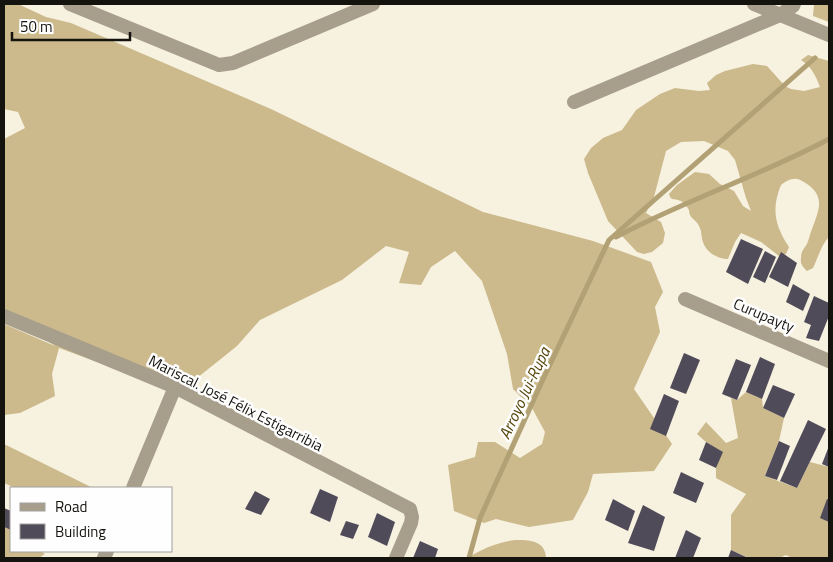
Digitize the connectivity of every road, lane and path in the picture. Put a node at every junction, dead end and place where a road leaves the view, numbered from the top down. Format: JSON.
{"nodes":[{"id":1,"x":70,"y":4,"type":"edge"},
{"id":2,"x":373,"y":4,"type":"edge"},
{"id":3,"x":754,"y":4,"type":"edge"},
{"id":4,"x":794,"y":4,"type":"edge"},
{"id":5,"x":780,"y":15,"type":"junction"},
{"id":6,"x":829,"y":35,"type":"edge"},
{"id":7,"x":574,"y":102,"type":"dead end"},
{"id":8,"x":685,"y":299,"type":"dead end"},
{"id":9,"x":4,"y":316,"type":"edge"},
{"id":10,"x":829,"y":361,"type":"edge"},
{"id":11,"x":175,"y":387,"type":"junction"},
{"id":12,"x":133,"y":487,"type":"edge"},
{"id":13,"x":396,"y":558,"type":"edge"}],
"edges":[{"from":1,"to":2,"type":"street"},
{"from":3,"to":5,"type":"street"},
{"from":4,"to":5,"type":"street"},
{"from":5,"to":6,"type":"street"},
{"from":5,"to":7,"type":"street"},
{"from":8,"to":10,"type":"street","name":"Curupayty"},
{"from":9,"to":11,"type":"street","name":"Mariscal. José Félix Estigarribia"},
{"from":11,"to":12,"type":"street"},
{"from":11,"to":13,"type":"street","name":"Mariscal. José Félix Estigarribia"}]}
